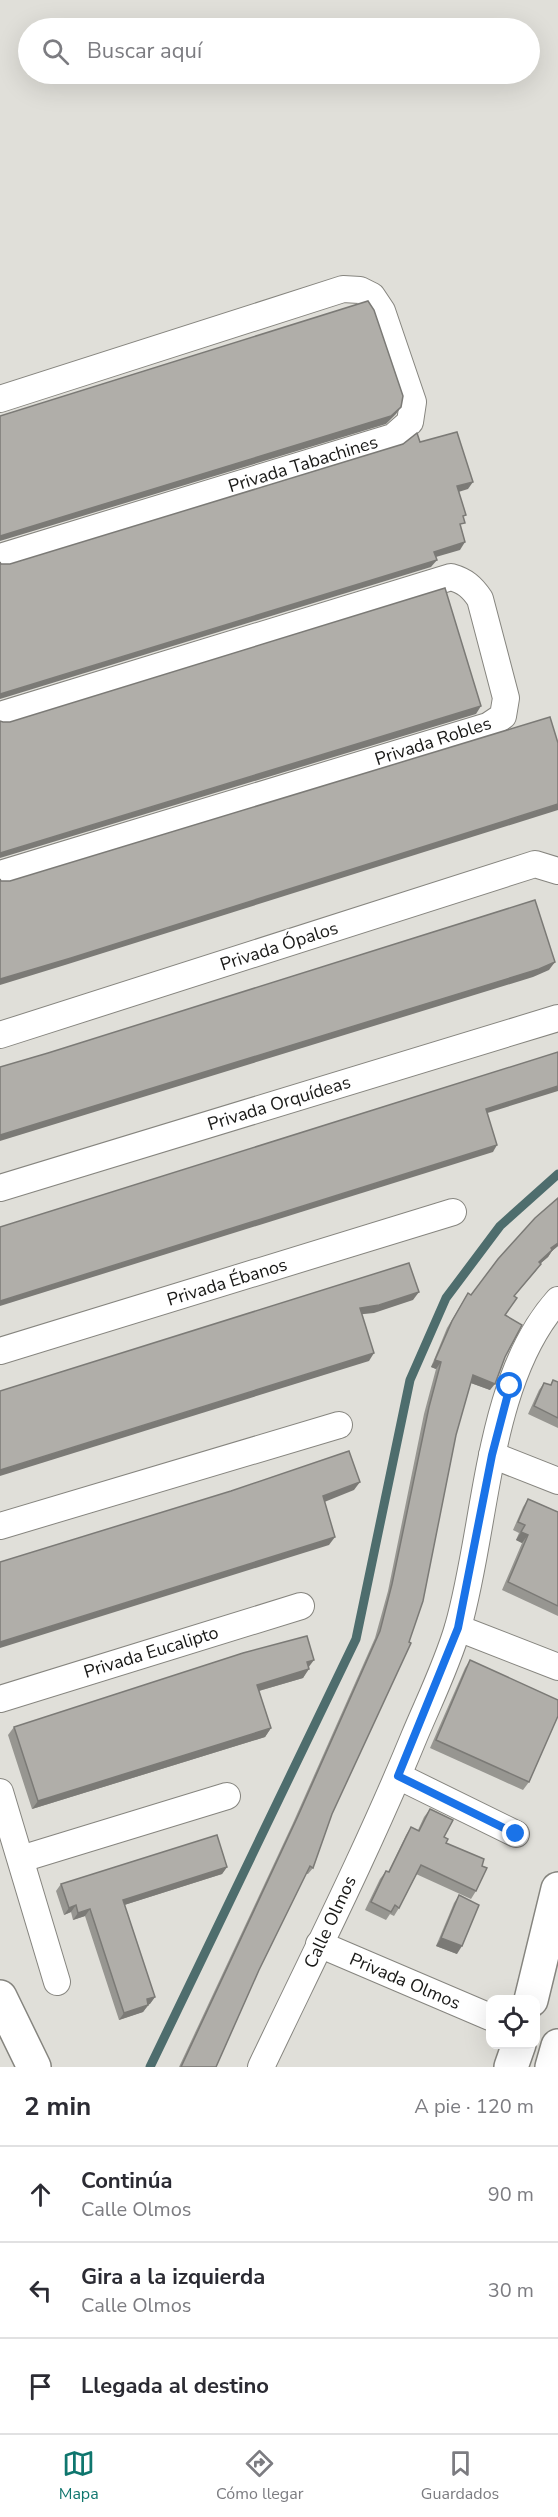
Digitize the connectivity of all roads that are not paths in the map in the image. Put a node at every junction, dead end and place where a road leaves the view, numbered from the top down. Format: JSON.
{"nodes":[{"id":1,"x":0,"y":399,"type":"edge"},
{"id":2,"x":0,"y":557,"type":"edge"},
{"id":3,"x":0,"y":715,"type":"edge"},
{"id":4,"x":558,"y":871,"type":"edge"},
{"id":5,"x":0,"y":874,"type":"edge"},
{"id":6,"x":558,"y":1018,"type":"edge"},
{"id":7,"x":0,"y":1035,"type":"edge"},
{"id":8,"x":0,"y":1188,"type":"edge"},
{"id":9,"x":453,"y":1212,"type":"dead end"},
{"id":10,"x":558,"y":1300,"type":"edge"},
{"id":11,"x":0,"y":1351,"type":"edge"},
{"id":12,"x":339,"y":1425,"type":"dead end"},
{"id":13,"x":492,"y":1455,"type":"junction"},
{"id":14,"x":558,"y":1481,"type":"edge"},
{"id":15,"x":0,"y":1526,"type":"edge"},
{"id":16,"x":301,"y":1606,"type":"dead end"},
{"id":17,"x":458,"y":1628,"type":"junction"},
{"id":18,"x":558,"y":1667,"type":"edge"},
{"id":19,"x":0,"y":1699,"type":"edge"},
{"id":20,"x":398,"y":1776,"type":"junction"},
{"id":21,"x":0,"y":1792,"type":"edge"},
{"id":22,"x":227,"y":1796,"type":"dead end"},
{"id":23,"x":516,"y":1834,"type":"dead end"},
{"id":24,"x":21,"y":1859,"type":"junction"},
{"id":25,"x":558,"y":1888,"type":"edge"},
{"id":26,"x":319,"y":1944,"type":"junction"},
{"id":27,"x":57,"y":1982,"type":"dead end"},
{"id":28,"x":532,"y":1995,"type":"edge"},
{"id":29,"x":0,"y":1997,"type":"edge"},
{"id":30,"x":486,"y":2015,"type":"edge"},
{"id":31,"x":558,"y":2046,"type":"edge"},
{"id":32,"x":517,"y":2049,"type":"edge"},
{"id":33,"x":23,"y":2063,"type":"edge"},
{"id":34,"x":261,"y":2067,"type":"edge"},
{"id":35,"x":511,"y":2067,"type":"edge"},
{"id":36,"x":552,"y":2067,"type":"edge"}],
"edges":[{"from":1,"to":2,"type":"street","name":"Privada Tabachines"},
{"from":3,"to":5,"type":"street","name":"Privada Robles"},
{"from":4,"to":7,"type":"street","name":"Privada Ópalos"},
{"from":6,"to":8,"type":"street","name":"Privada Orquídeas"},
{"from":9,"to":11,"type":"street","name":"Privada Ébanos"},
{"from":10,"to":13,"type":"street","name":"Calle Olmos"},
{"from":12,"to":15,"type":"street"},
{"from":13,"to":14,"type":"street"},
{"from":13,"to":17,"type":"street","name":"Calle Olmos"},
{"from":16,"to":19,"type":"street","name":"Privada Eucalipto"},
{"from":17,"to":18,"type":"street"},
{"from":17,"to":20,"type":"street","name":"Calle Olmos"},
{"from":20,"to":23,"type":"street"},
{"from":20,"to":26,"type":"street","name":"Calle Olmos"},
{"from":21,"to":24,"type":"street"},
{"from":22,"to":24,"type":"street"},
{"from":24,"to":27,"type":"street"},
{"from":25,"to":28,"type":"street"},
{"from":26,"to":30,"type":"street","name":"Privada Olmos"},
{"from":26,"to":34,"type":"street","name":"Calle Olmos"},
{"from":29,"to":33,"type":"street"},
{"from":31,"to":36,"type":"street"},
{"from":32,"to":35,"type":"street"}]}
